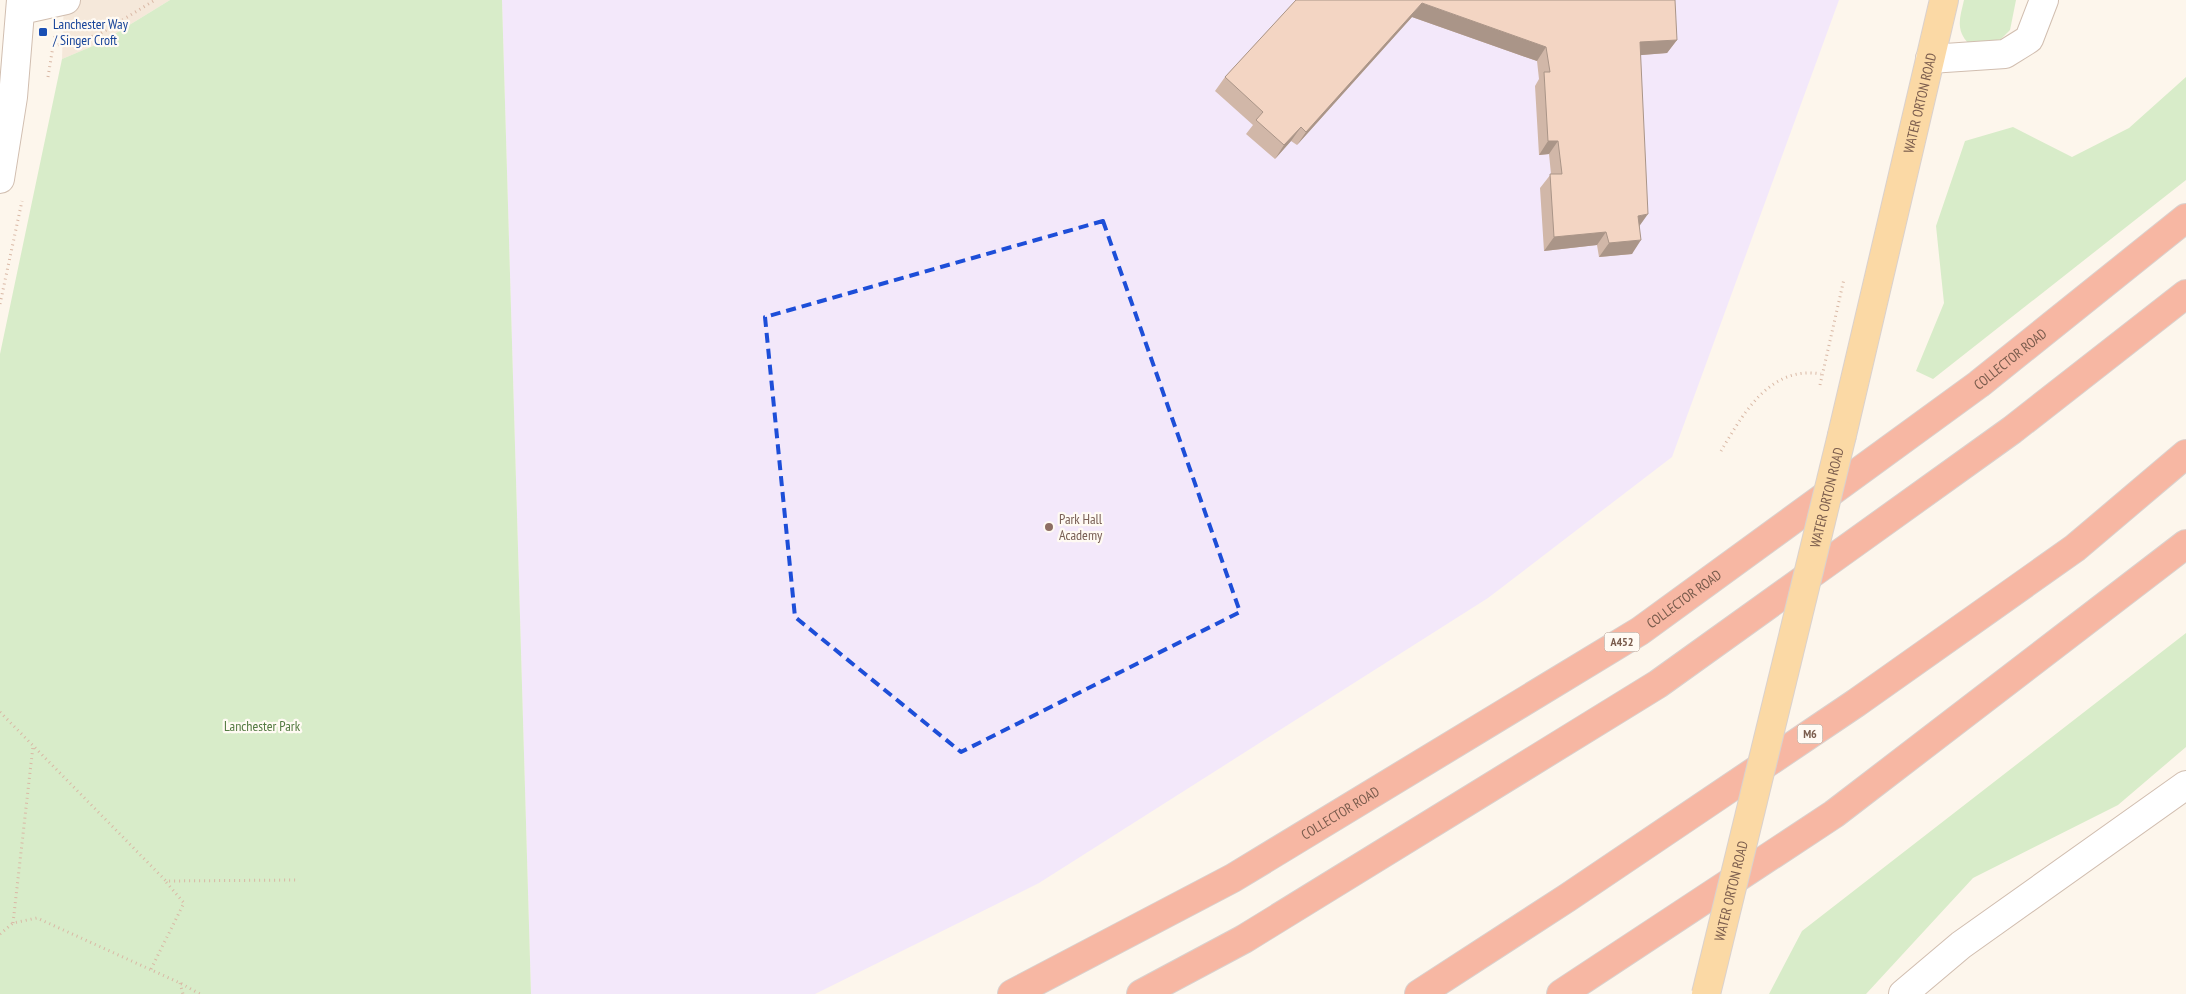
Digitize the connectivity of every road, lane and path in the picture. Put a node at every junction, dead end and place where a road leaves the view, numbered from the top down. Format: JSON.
{"nodes":[{"id":1,"x":66,"y":0,"type":"edge"},
{"id":2,"x":155,"y":0,"type":"edge"},
{"id":3,"x":1944,"y":0,"type":"edge"},
{"id":4,"x":2044,"y":0,"type":"edge"},
{"id":5,"x":21,"y":5,"type":"edge"},
{"id":6,"x":53,"y":46,"type":"dead end"},
{"id":7,"x":1930,"y":60,"type":"junction"},
{"id":8,"x":0,"y":179,"type":"edge"},
{"id":9,"x":2186,"y":218,"type":"edge"},
{"id":10,"x":2186,"y":294,"type":"edge"},
{"id":11,"x":1821,"y":374,"type":"dead end"},
{"id":12,"x":1721,"y":451,"type":"dead end"},
{"id":13,"x":2186,"y":454,"type":"edge"},
{"id":14,"x":2186,"y":544,"type":"edge"},
{"id":15,"x":0,"y":712,"type":"edge"},
{"id":16,"x":33,"y":746,"type":"junction"},
{"id":17,"x":2186,"y":785,"type":"edge"},
{"id":18,"x":296,"y":880,"type":"dead end"},
{"id":19,"x":166,"y":881,"type":"junction"},
{"id":20,"x":13,"y":923,"type":"junction"},
{"id":21,"x":0,"y":934,"type":"edge"},
{"id":22,"x":150,"y":969,"type":"junction"},
{"id":23,"x":180,"y":983,"type":"junction"},
{"id":24,"x":183,"y":994,"type":"edge"},
{"id":25,"x":200,"y":994,"type":"edge"},
{"id":26,"x":1012,"y":994,"type":"edge"},
{"id":27,"x":1141,"y":994,"type":"edge"},
{"id":28,"x":1419,"y":994,"type":"edge"},
{"id":29,"x":1561,"y":994,"type":"edge"},
{"id":30,"x":1706,"y":994,"type":"edge"},
{"id":31,"x":1904,"y":994,"type":"edge"}],
"edges":[{"from":1,"to":5,"type":"street"},
{"from":2,"to":6,"type":"path"},
{"from":3,"to":7,"type":"main road","name":"WATER ORTON ROAD"},
{"from":4,"to":7,"type":"street"},
{"from":5,"to":8,"type":"street"},
{"from":7,"to":30,"type":"main road","name":"WATER ORTON ROAD","bridge":true},
{"from":9,"to":26,"type":"highway","name":"COLLECTOR ROAD","number":"A452"},
{"from":10,"to":27,"type":"highway"},
{"from":11,"to":12,"type":"path"},
{"from":13,"to":28,"type":"highway","number":"M6"},
{"from":14,"to":29,"type":"highway"},
{"from":15,"to":16,"type":"path"},
{"from":16,"to":19,"type":"path"},
{"from":16,"to":20,"type":"path"},
{"from":17,"to":31,"type":"street"},
{"from":18,"to":19,"type":"path"},
{"from":19,"to":22,"type":"path"},
{"from":20,"to":21,"type":"path"},
{"from":20,"to":22,"type":"path"},
{"from":22,"to":23,"type":"path"},
{"from":23,"to":24,"type":"path"},
{"from":23,"to":25,"type":"path"}]}
